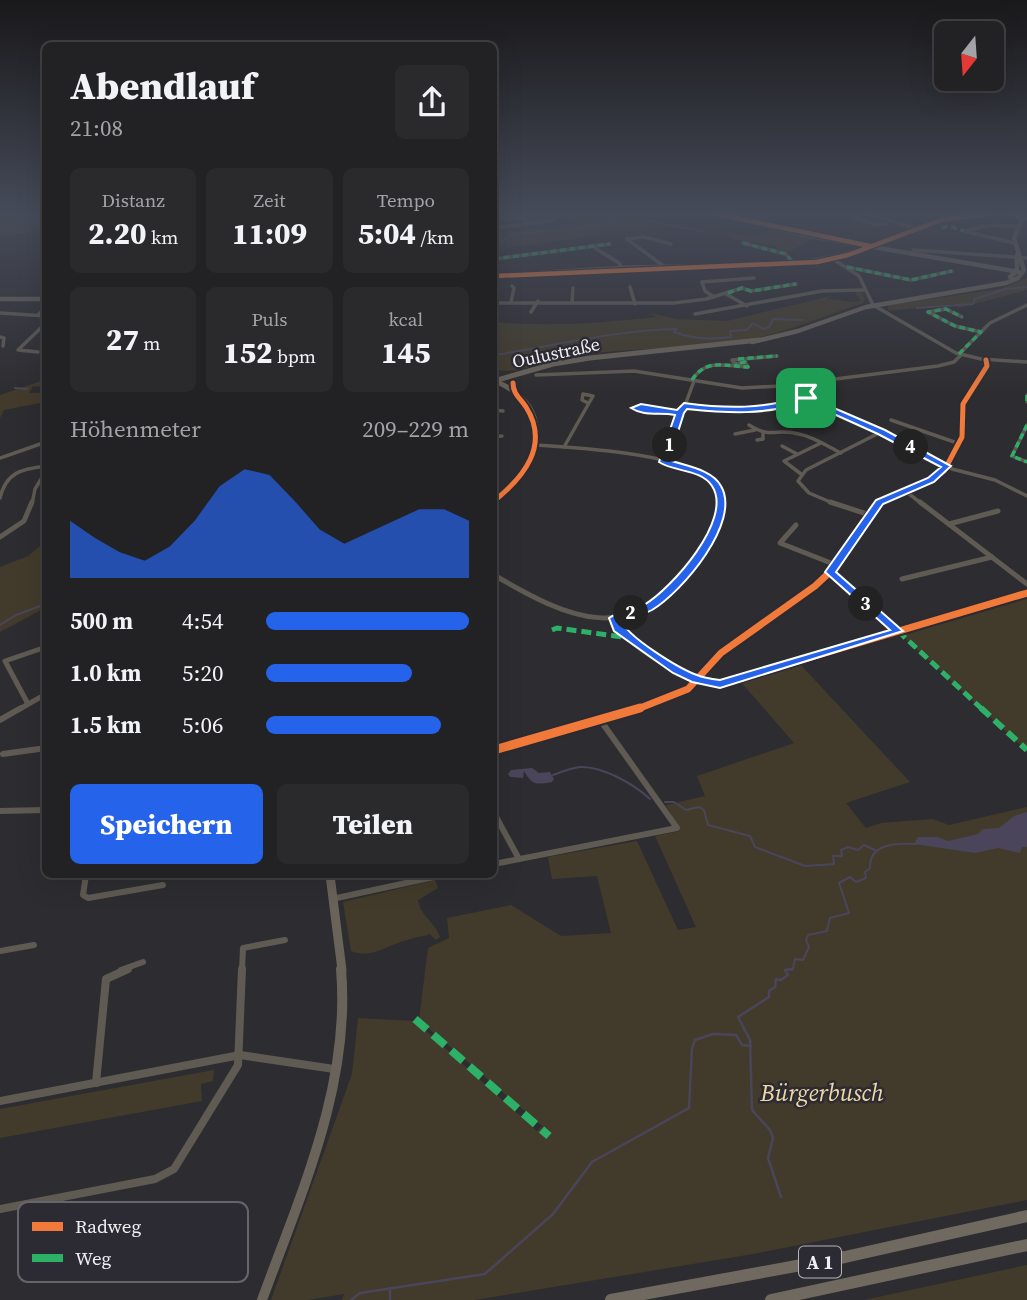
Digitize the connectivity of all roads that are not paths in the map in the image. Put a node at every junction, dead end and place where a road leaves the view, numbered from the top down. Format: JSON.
{"nodes":[{"id":1,"x":531,"y":274,"type":"edge"},
{"id":2,"x":854,"y":274,"type":"edge"},
{"id":3,"x":877,"y":274,"type":"edge"},
{"id":4,"x":941,"y":274,"type":"edge"},
{"id":5,"x":1018,"y":274,"type":"edge"},
{"id":6,"x":1021,"y":274,"type":"edge"},
{"id":7,"x":497,"y":276,"type":"edge"},
{"id":8,"x":754,"y":278,"type":"dead end"},
{"id":9,"x":512,"y":285,"type":"dead end"},
{"id":10,"x":796,"y":285,"type":"dead end"},
{"id":11,"x":630,"y":287,"type":"dead end"},
{"id":12,"x":573,"y":288,"type":"dead end"},
{"id":13,"x":865,"y":290,"type":"junction"},
{"id":14,"x":726,"y":294,"type":"junction"},
{"id":15,"x":714,"y":297,"type":"junction"},
{"id":16,"x":0,"y":299,"type":"edge"},
{"id":17,"x":42,"y":299,"type":"edge"},
{"id":18,"x":538,"y":301,"type":"junction"},
{"id":19,"x":512,"y":302,"type":"junction"},
{"id":20,"x":888,"y":302,"type":"junction"},
{"id":21,"x":497,"y":303,"type":"edge"},
{"id":22,"x":572,"y":303,"type":"junction"},
{"id":23,"x":635,"y":304,"type":"junction"},
{"id":24,"x":871,"y":304,"type":"junction"},
{"id":25,"x":1027,"y":304,"type":"edge"},
{"id":26,"x":747,"y":306,"type":"junction"},
{"id":27,"x":859,"y":309,"type":"junction"},
{"id":28,"x":881,"y":310,"type":"junction"},
{"id":29,"x":42,"y":311,"type":"edge"},
{"id":30,"x":531,"y":312,"type":"dead end"},
{"id":31,"x":0,"y":313,"type":"edge"},
{"id":32,"x":695,"y":314,"type":"dead end"},
{"id":33,"x":38,"y":315,"type":"junction"},
{"id":34,"x":42,"y":316,"type":"edge"},
{"id":35,"x":962,"y":317,"type":"dead end"},
{"id":36,"x":42,"y":327,"type":"edge"},
{"id":37,"x":981,"y":332,"type":"junction"},
{"id":38,"x":0,"y":337,"type":"edge"},
{"id":39,"x":3,"y":346,"type":"dead end"},
{"id":40,"x":38,"y":352,"type":"dead end"},
{"id":41,"x":960,"y":355,"type":"junction"},
{"id":42,"x":777,"y":356,"type":"dead end"},
{"id":43,"x":986,"y":360,"type":"junction"},
{"id":44,"x":1027,"y":362,"type":"edge"},
{"id":45,"x":560,"y":363,"type":"junction"},
{"id":46,"x":536,"y":375,"type":"dead end"},
{"id":47,"x":497,"y":380,"type":"edge"},
{"id":48,"x":497,"y":380,"type":"edge"},
{"id":49,"x":693,"y":381,"type":"junction"},
{"id":50,"x":497,"y":383,"type":"edge"},
{"id":51,"x":780,"y":386,"type":"junction"},
{"id":52,"x":513,"y":391,"type":"junction"},
{"id":53,"x":1027,"y":395,"type":"edge"},
{"id":54,"x":806,"y":398,"type":"junction"},
{"id":55,"x":588,"y":403,"type":"dead end"},
{"id":56,"x":1027,"y":405,"type":"edge"},
{"id":57,"x":684,"y":406,"type":"junction"},
{"id":58,"x":497,"y":410,"type":"edge"},
{"id":59,"x":660,"y":410,"type":"junction"},
{"id":60,"x":503,"y":411,"type":"dead end"},
{"id":61,"x":680,"y":413,"type":"junction"},
{"id":62,"x":891,"y":420,"type":"dead end"},
{"id":63,"x":749,"y":425,"type":"dead end"},
{"id":64,"x":755,"y":429,"type":"junction"},
{"id":65,"x":1026,"y":429,"type":"edge"},
{"id":66,"x":881,"y":432,"type":"junction"},
{"id":67,"x":735,"y":434,"type":"dead end"},
{"id":68,"x":763,"y":434,"type":"junction"},
{"id":69,"x":502,"y":436,"type":"dead end"},
{"id":70,"x":497,"y":437,"type":"edge"},
{"id":71,"x":757,"y":440,"type":"dead end"},
{"id":72,"x":42,"y":443,"type":"edge"},
{"id":73,"x":821,"y":443,"type":"junction"},
{"id":74,"x":960,"y":444,"type":"junction"},
{"id":75,"x":537,"y":445,"type":"junction"},
{"id":76,"x":782,"y":446,"type":"dead end"},
{"id":77,"x":564,"y":447,"type":"junction"},
{"id":78,"x":841,"y":453,"type":"junction"},
{"id":79,"x":797,"y":454,"type":"junction"},
{"id":80,"x":0,"y":458,"type":"edge"},
{"id":81,"x":664,"y":462,"type":"junction"},
{"id":82,"x":1027,"y":462,"type":"edge"},
{"id":83,"x":947,"y":466,"type":"junction"},
{"id":84,"x":42,"y":468,"type":"edge"},
{"id":85,"x":42,"y":474,"type":"edge"},
{"id":86,"x":801,"y":474,"type":"junction"},
{"id":87,"x":904,"y":490,"type":"junction"},
{"id":88,"x":1027,"y":496,"type":"edge"},
{"id":89,"x":497,"y":498,"type":"edge"},
{"id":90,"x":0,"y":499,"type":"edge"},
{"id":91,"x":998,"y":511,"type":"dead end"},
{"id":92,"x":870,"y":515,"type":"junction"},
{"id":93,"x":950,"y":524,"type":"junction"},
{"id":94,"x":796,"y":525,"type":"dead end"},
{"id":95,"x":0,"y":537,"type":"edge"},
{"id":96,"x":992,"y":557,"type":"junction"},
{"id":97,"x":836,"y":565,"type":"junction"},
{"id":98,"x":830,"y":572,"type":"junction"},
{"id":99,"x":497,"y":577,"type":"edge"},
{"id":100,"x":902,"y":579,"type":"dead end"},
{"id":101,"x":1027,"y":584,"type":"edge"},
{"id":102,"x":1027,"y":593,"type":"edge"},
{"id":103,"x":615,"y":618,"type":"junction"},
{"id":104,"x":898,"y":631,"type":"junction"},
{"id":105,"x":42,"y":648,"type":"edge"},
{"id":106,"x":3,"y":662,"type":"edge"},
{"id":107,"x":696,"y":680,"type":"junction"},
{"id":108,"x":42,"y":696,"type":"edge"},
{"id":109,"x":28,"y":704,"type":"junction"},
{"id":110,"x":0,"y":720,"type":"edge"},
{"id":111,"x":601,"y":721,"type":"junction"},
{"id":112,"x":42,"y":749,"type":"edge"},
{"id":113,"x":497,"y":749,"type":"edge"},
{"id":114,"x":3,"y":754,"type":"dead end"},
{"id":115,"x":42,"y":810,"type":"edge"},
{"id":116,"x":0,"y":811,"type":"edge"},
{"id":117,"x":497,"y":819,"type":"edge"},
{"id":118,"x":519,"y":859,"type":"junction"},
{"id":119,"x":497,"y":863,"type":"edge"},
{"id":120,"x":86,"y":878,"type":"edge"},
{"id":121,"x":330,"y":878,"type":"edge"},
{"id":122,"x":429,"y":878,"type":"edge"},
{"id":123,"x":163,"y":885,"type":"dead end"},
{"id":124,"x":332,"y":899,"type":"junction"},
{"id":125,"x":285,"y":940,"type":"dead end"},
{"id":126,"x":34,"y":945,"type":"dead end"},
{"id":127,"x":0,"y":951,"type":"edge"},
{"id":128,"x":143,"y":962,"type":"dead end"},
{"id":129,"x":240,"y":1055,"type":"junction"},
{"id":130,"x":337,"y":1069,"type":"junction"},
{"id":131,"x":96,"y":1083,"type":"junction"},
{"id":132,"x":0,"y":1101,"type":"edge"},
{"id":133,"x":36,"y":1202,"type":"edge"},
{"id":134,"x":18,"y":1206,"type":"edge"},
{"id":135,"x":0,"y":1209,"type":"edge"},
{"id":136,"x":1027,"y":1216,"type":"edge"},
{"id":137,"x":1027,"y":1245,"type":"edge"},
{"id":138,"x":261,"y":1300,"type":"edge"},
{"id":139,"x":611,"y":1300,"type":"edge"},
{"id":140,"x":771,"y":1300,"type":"edge"}],
"edges":[{"from":1,"to":7,"type":"main road"},
{"from":2,"to":13,"type":"street"},
{"from":3,"to":4,"type":"street"},
{"from":5,"to":24,"type":"main road","name":"Oulustraße"},
{"from":6,"to":20,"type":"main road","name":"Oulustraße"},
{"from":8,"to":15,"type":"street"},
{"from":9,"to":19,"type":"street"},
{"from":10,"to":14,"type":"street"},
{"from":11,"to":23,"type":"street"},
{"from":12,"to":22,"type":"street"},
{"from":13,"to":24,"type":"street"},
{"from":13,"to":26,"type":"street"},
{"from":14,"to":15,"type":"street"},
{"from":14,"to":26,"type":"street"},
{"from":15,"to":23,"type":"street"},
{"from":16,"to":17,"type":"main road"},
{"from":18,"to":19,"type":"street"},
{"from":18,"to":22,"type":"street"},
{"from":18,"to":30,"type":"street"},
{"from":19,"to":21,"type":"street"},
{"from":20,"to":24,"type":"main road","name":"Oulustraße"},
{"from":20,"to":28,"type":"main road"},
{"from":22,"to":23,"type":"street"},
{"from":24,"to":27,"type":"main road","name":"Oulustraße"},
{"from":24,"to":28,"type":"street"},
{"from":24,"to":47,"type":"main road","name":"Oulustraße"},
{"from":25,"to":37,"type":"street"},
{"from":26,"to":32,"type":"street"},
{"from":27,"to":28,"type":"main road"},
{"from":27,"to":45,"type":"main road","name":"Oulustraße"},
{"from":28,"to":41,"type":"street"},
{"from":29,"to":33,"type":"street"},
{"from":31,"to":33,"type":"street"},
{"from":33,"to":34,"type":"street"},
{"from":35,"to":37,"type":"street"},
{"from":36,"to":40,"type":"street"},
{"from":37,"to":41,"type":"street"},
{"from":38,"to":39,"type":"street"},
{"from":41,"to":43,"type":"street"},
{"from":41,"to":51,"type":"street"},
{"from":42,"to":49,"type":"street"},
{"from":43,"to":44,"type":"street"},
{"from":43,"to":74,"type":"street"},
{"from":45,"to":48,"type":"main road","name":"Oulustraße"},
{"from":45,"to":52,"type":"main road"},
{"from":46,"to":49,"type":"street"},
{"from":49,"to":51,"type":"street"},
{"from":49,"to":57,"type":"street"},
{"from":50,"to":52,"type":"main road"},
{"from":51,"to":54,"type":"street"},
{"from":52,"to":75,"type":"main road"},
{"from":53,"to":56,"type":"street"},
{"from":54,"to":57,"type":"street"},
{"from":54,"to":66,"type":"street"},
{"from":55,"to":77,"type":"street"},
{"from":57,"to":61,"type":"street"},
{"from":58,"to":60,"type":"street"},
{"from":59,"to":59,"type":"street"},
{"from":59,"to":61,"type":"street"},
{"from":61,"to":81,"type":"street"},
{"from":62,"to":74,"type":"street"},
{"from":63,"to":64,"type":"street"},
{"from":64,"to":67,"type":"street"},
{"from":64,"to":68,"type":"street"},
{"from":65,"to":82,"type":"street"},
{"from":66,"to":78,"type":"street"},
{"from":66,"to":83,"type":"street"},
{"from":68,"to":71,"type":"street"},
{"from":68,"to":73,"type":"street"},
{"from":69,"to":70,"type":"street"},
{"from":72,"to":80,"type":"street"},
{"from":73,"to":78,"type":"street"},
{"from":73,"to":79,"type":"street"},
{"from":74,"to":83,"type":"street"},
{"from":75,"to":77,"type":"street"},
{"from":75,"to":89,"type":"main road"},
{"from":76,"to":79,"type":"street"},
{"from":77,"to":81,"type":"street"},
{"from":78,"to":86,"type":"street"},
{"from":79,"to":86,"type":"street"},
{"from":81,"to":103,"type":"street"},
{"from":83,"to":87,"type":"street"},
{"from":83,"to":88,"type":"street"},
{"from":84,"to":90,"type":"street"},
{"from":85,"to":95,"type":"street"},
{"from":86,"to":92,"type":"street"},
{"from":87,"to":92,"type":"street"},
{"from":87,"to":93,"type":"street"},
{"from":91,"to":93,"type":"street"},
{"from":92,"to":97,"type":"street"},
{"from":93,"to":96,"type":"street"},
{"from":94,"to":97,"type":"street"},
{"from":96,"to":100,"type":"street"},
{"from":96,"to":101,"type":"street"},
{"from":97,"to":98,"type":"street"},
{"from":98,"to":104,"type":"street"},
{"from":98,"to":107,"type":"street"},
{"from":99,"to":103,"type":"street"},
{"from":102,"to":104,"type":"street"},
{"from":103,"to":107,"type":"street"},
{"from":104,"to":107,"type":"street"},
{"from":105,"to":106,"type":"street"},
{"from":106,"to":109,"type":"street"},
{"from":107,"to":111,"type":"street"},
{"from":108,"to":109,"type":"street"},
{"from":109,"to":110,"type":"street"},
{"from":111,"to":113,"type":"street"},
{"from":111,"to":118,"type":"street"},
{"from":112,"to":114,"type":"street"},
{"from":115,"to":116,"type":"street"},
{"from":117,"to":118,"type":"street"},
{"from":118,"to":119,"type":"street"},
{"from":120,"to":123,"type":"street"},
{"from":121,"to":124,"type":"main road"},
{"from":122,"to":124,"type":"street"},
{"from":124,"to":130,"type":"main road"},
{"from":125,"to":129,"type":"street"},
{"from":126,"to":127,"type":"street"},
{"from":128,"to":131,"type":"street"},
{"from":129,"to":130,"type":"street"},
{"from":129,"to":131,"type":"street"},
{"from":129,"to":133,"type":"street"},
{"from":130,"to":138,"type":"main road"},
{"from":131,"to":132,"type":"street"},
{"from":134,"to":135,"type":"street"},
{"from":136,"to":139,"type":"highway","number":"A 1"},
{"from":137,"to":140,"type":"highway","number":"A 1"}]}
